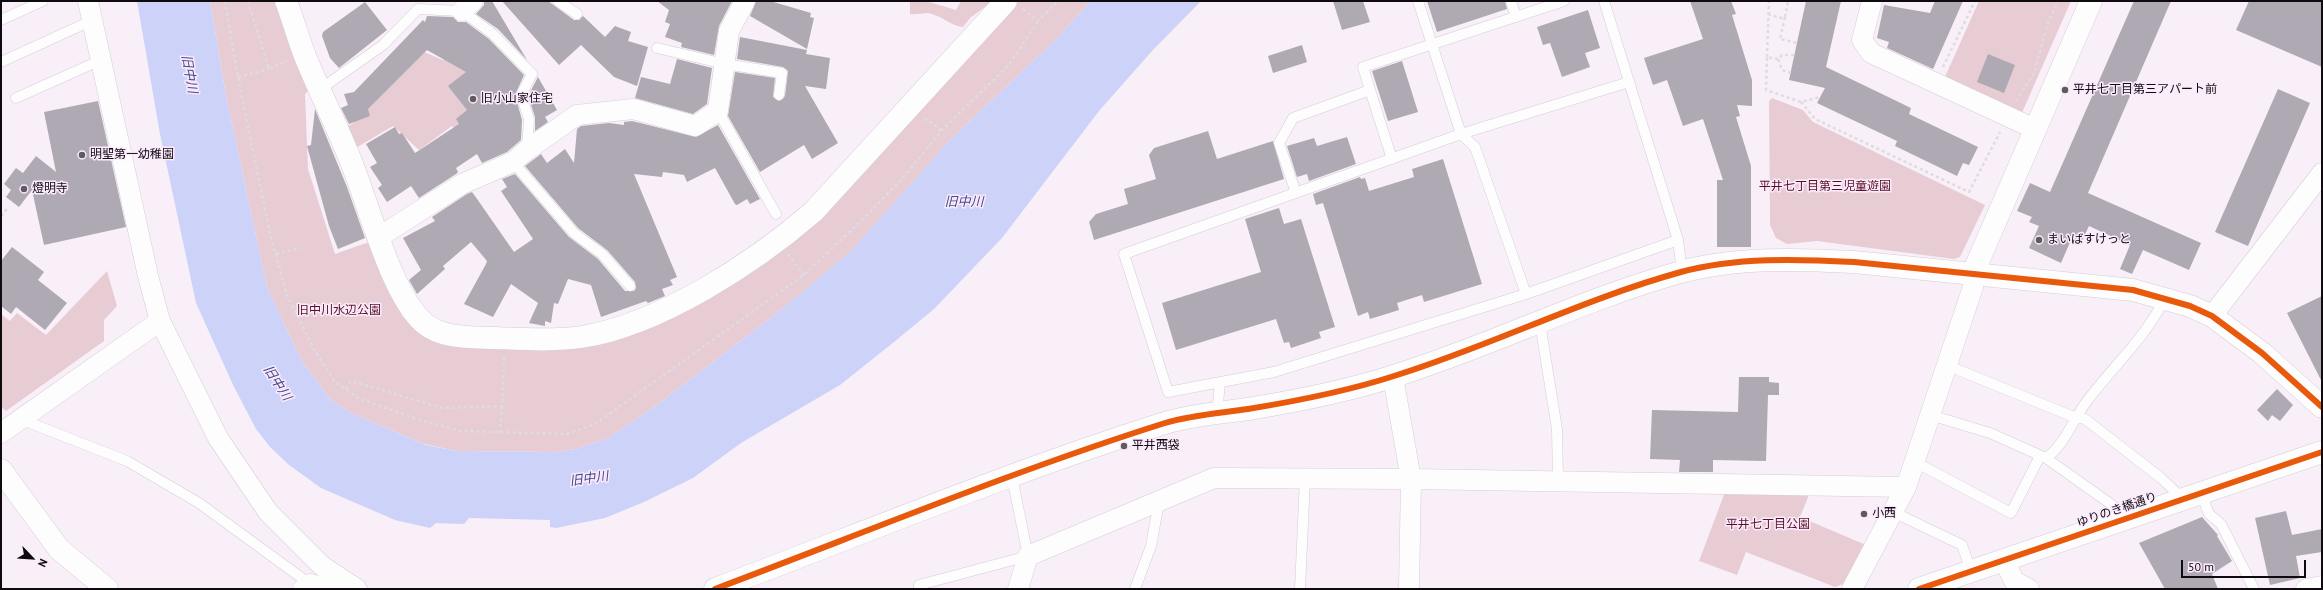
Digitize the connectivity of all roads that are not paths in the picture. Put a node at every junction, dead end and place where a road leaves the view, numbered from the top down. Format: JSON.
{"nodes":[{"id":1,"x":43,"y":1,"type":"edge"},
{"id":2,"x":88,"y":1,"type":"edge"},
{"id":3,"x":286,"y":1,"type":"edge"},
{"id":4,"x":558,"y":1,"type":"edge"},
{"id":5,"x":745,"y":1,"type":"edge"},
{"id":6,"x":1006,"y":1,"type":"edge"},
{"id":7,"x":1418,"y":1,"type":"edge"},
{"id":8,"x":1511,"y":1,"type":"edge"},
{"id":9,"x":1564,"y":1,"type":"edge"},
{"id":10,"x":1604,"y":1,"type":"edge"},
{"id":11,"x":1872,"y":1,"type":"edge"},
{"id":12,"x":2091,"y":1,"type":"edge"},
{"id":13,"x":468,"y":6,"type":"edge"},
{"id":14,"x":577,"y":14,"type":"dead end"},
{"id":15,"x":1516,"y":16,"type":"junction"},
{"id":16,"x":1,"y":20,"type":"edge"},
{"id":17,"x":93,"y":20,"type":"junction"},
{"id":18,"x":1432,"y":44,"type":"junction"},
{"id":19,"x":657,"y":48,"type":"dead end"},
{"id":20,"x":101,"y":60,"type":"junction"},
{"id":21,"x":1,"y":62,"type":"edge"},
{"id":22,"x":725,"y":64,"type":"junction"},
{"id":23,"x":1629,"y":82,"type":"junction"},
{"id":24,"x":319,"y":90,"type":"junction"},
{"id":25,"x":1370,"y":90,"type":"junction"},
{"id":26,"x":779,"y":95,"type":"dead end"},
{"id":27,"x":16,"y":98,"type":"dead end"},
{"id":28,"x":718,"y":111,"type":"junction"},
{"id":29,"x":2035,"y":129,"type":"junction"},
{"id":30,"x":1461,"y":134,"type":"junction"},
{"id":31,"x":520,"y":156,"type":"junction"},
{"id":32,"x":1392,"y":159,"type":"junction"},
{"id":33,"x":2322,"y":173,"type":"edge"},
{"id":34,"x":1296,"y":193,"type":"junction"},
{"id":35,"x":776,"y":214,"type":"dead end"},
{"id":36,"x":379,"y":237,"type":"junction"},
{"id":37,"x":1678,"y":240,"type":"junction"},
{"id":38,"x":1682,"y":272,"type":"junction"},
{"id":39,"x":1973,"y":273,"type":"junction"},
{"id":40,"x":630,"y":286,"type":"dead end"},
{"id":41,"x":1526,"y":294,"type":"junction"},
{"id":42,"x":2165,"y":298,"type":"junction"},
{"id":43,"x":2212,"y":316,"type":"junction"},
{"id":44,"x":160,"y":321,"type":"junction"},
{"id":45,"x":1540,"y":323,"type":"junction"},
{"id":46,"x":1946,"y":366,"type":"junction"},
{"id":47,"x":1393,"y":377,"type":"junction"},
{"id":48,"x":1220,"y":382,"type":"junction"},
{"id":49,"x":2322,"y":407,"type":"edge"},
{"id":50,"x":1217,"y":414,"type":"junction"},
{"id":51,"x":1930,"y":415,"type":"junction"},
{"id":52,"x":2078,"y":418,"type":"junction"},
{"id":53,"x":20,"y":419,"type":"junction"},
{"id":54,"x":1,"y":432,"type":"edge"},
{"id":55,"x":2322,"y":452,"type":"edge"},
{"id":56,"x":2043,"y":457,"type":"junction"},
{"id":57,"x":1915,"y":462,"type":"junction"},
{"id":58,"x":1,"y":470,"type":"edge"},
{"id":59,"x":1012,"y":477,"type":"junction"},
{"id":60,"x":1305,"y":478,"type":"junction"},
{"id":61,"x":1411,"y":479,"type":"junction"},
{"id":62,"x":1558,"y":482,"type":"junction"},
{"id":63,"x":1906,"y":487,"type":"junction"},
{"id":64,"x":2192,"y":496,"type":"junction"},
{"id":65,"x":1159,"y":502,"type":"junction"},
{"id":66,"x":1893,"y":512,"type":"junction"},
{"id":67,"x":2129,"y":517,"type":"junction"},
{"id":68,"x":1028,"y":556,"type":"junction"},
{"id":69,"x":2004,"y":560,"type":"junction"},
{"id":70,"x":1971,"y":572,"type":"junction"},
{"id":71,"x":307,"y":586,"type":"edge"},
{"id":72,"x":2322,"y":586,"type":"edge"},
{"id":73,"x":103,"y":588,"type":"edge"},
{"id":74,"x":331,"y":589,"type":"edge"},
{"id":75,"x":357,"y":589,"type":"edge"},
{"id":76,"x":715,"y":589,"type":"edge"},
{"id":77,"x":919,"y":589,"type":"edge"},
{"id":78,"x":1018,"y":589,"type":"edge"},
{"id":79,"x":1135,"y":589,"type":"edge"},
{"id":80,"x":1300,"y":589,"type":"edge"},
{"id":81,"x":1409,"y":589,"type":"edge"},
{"id":82,"x":1852,"y":589,"type":"edge"},
{"id":83,"x":1919,"y":589,"type":"edge"},
{"id":84,"x":2029,"y":589,"type":"edge"},
{"id":85,"x":2254,"y":589,"type":"edge"},
{"id":86,"x":2306,"y":589,"type":"edge"}],
"edges":[{"from":1,"to":16,"type":"lane"},
{"from":2,"to":17,"type":"street"},
{"from":3,"to":24,"type":"street"},
{"from":4,"to":14,"type":"lane"},
{"from":5,"to":22,"type":"street"},
{"from":6,"to":36,"type":"street"},
{"from":7,"to":18,"type":"lane"},
{"from":8,"to":15,"type":"lane"},
{"from":9,"to":15,"type":"lane"},
{"from":10,"to":23,"type":"lane"},
{"from":11,"to":29,"type":"street"},
{"from":12,"to":29,"type":"street"},
{"from":13,"to":24,"type":"lane"},
{"from":13,"to":31,"type":"lane"},
{"from":15,"to":18,"type":"lane"},
{"from":17,"to":20,"type":"street"},
{"from":17,"to":21,"type":"lane"},
{"from":18,"to":25,"type":"lane"},
{"from":18,"to":30,"type":"lane"},
{"from":19,"to":22,"type":"lane"},
{"from":20,"to":27,"type":"lane"},
{"from":20,"to":44,"type":"street"},
{"from":22,"to":26,"type":"lane"},
{"from":22,"to":28,"type":"street"},
{"from":23,"to":30,"type":"lane"},
{"from":23,"to":37,"type":"lane"},
{"from":24,"to":36,"type":"street"},
{"from":25,"to":32,"type":"lane"},
{"from":25,"to":34,"type":"lane"},
{"from":28,"to":31,"type":"street"},
{"from":28,"to":35,"type":"lane"},
{"from":29,"to":39,"type":"street"},
{"from":30,"to":32,"type":"lane"},
{"from":30,"to":41,"type":"lane"},
{"from":31,"to":36,"type":"street"},
{"from":31,"to":40,"type":"lane"},
{"from":32,"to":34,"type":"lane"},
{"from":33,"to":43,"type":"street"},
{"from":34,"to":48,"type":"lane"},
{"from":37,"to":38,"type":"lane"},
{"from":37,"to":41,"type":"lane"},
{"from":38,"to":39,"type":"street"},
{"from":38,"to":45,"type":"street"},
{"from":39,"to":42,"type":"street"},
{"from":39,"to":46,"type":"street"},
{"from":41,"to":48,"type":"lane"},
{"from":42,"to":43,"type":"street"},
{"from":42,"to":52,"type":"lane"},
{"from":43,"to":49,"type":"street"},
{"from":44,"to":53,"type":"street"},
{"from":44,"to":75,"type":"street"},
{"from":45,"to":47,"type":"street"},
{"from":45,"to":62,"type":"lane"},
{"from":46,"to":51,"type":"street"},
{"from":46,"to":52,"type":"lane"},
{"from":47,"to":50,"type":"street"},
{"from":47,"to":61,"type":"street"},
{"from":48,"to":50,"type":"lane"},
{"from":50,"to":59,"type":"street"},
{"from":51,"to":56,"type":"lane"},
{"from":51,"to":57,"type":"street"},
{"from":52,"to":56,"type":"lane"},
{"from":52,"to":64,"type":"lane"},
{"from":53,"to":54,"type":"street"},
{"from":53,"to":71,"type":"lane"},
{"from":55,"to":64,"type":"street","name":"ゆりのき橋通り"},
{"from":56,"to":57,"type":"lane"},
{"from":56,"to":67,"type":"lane"},
{"from":57,"to":63,"type":"street"},
{"from":58,"to":73,"type":"street"},
{"from":59,"to":68,"type":"lane"},
{"from":59,"to":76,"type":"street"},
{"from":60,"to":61,"type":"street"},
{"from":60,"to":65,"type":"street"},
{"from":60,"to":80,"type":"lane"},
{"from":61,"to":62,"type":"street"},
{"from":61,"to":81,"type":"street"},
{"from":62,"to":63,"type":"street"},
{"from":63,"to":66,"type":"street"},
{"from":64,"to":67,"type":"street","name":"ゆりのき橋通り"},
{"from":64,"to":85,"type":"lane"},
{"from":65,"to":68,"type":"street"},
{"from":65,"to":79,"type":"lane"},
{"from":66,"to":70,"type":"lane"},
{"from":66,"to":82,"type":"street"},
{"from":67,"to":69,"type":"street","name":"ゆりのき橋通り"},
{"from":68,"to":77,"type":"lane"},
{"from":68,"to":78,"type":"street"},
{"from":69,"to":70,"type":"street","name":"ゆりのき橋通り"},
{"from":69,"to":84,"type":"street"},
{"from":70,"to":83,"type":"street","name":"ゆりのき橋通り"},
{"from":71,"to":74,"type":"street"},
{"from":72,"to":86,"type":"street"}]}
